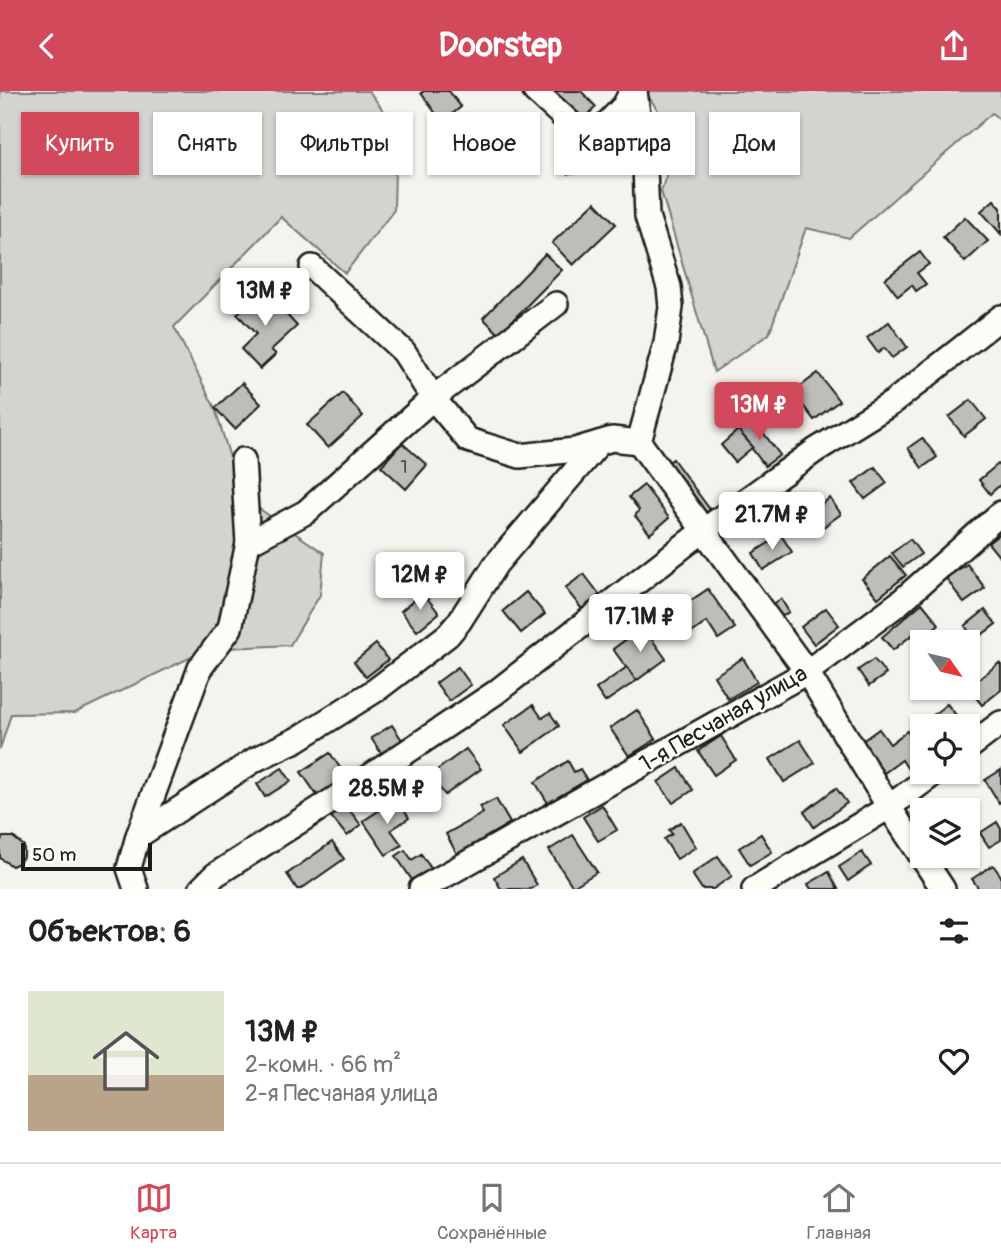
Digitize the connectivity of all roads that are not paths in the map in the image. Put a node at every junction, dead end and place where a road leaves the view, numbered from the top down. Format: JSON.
{"nodes":[{"id":1,"x":535,"y":91,"type":"edge"},
{"id":2,"x":634,"y":91,"type":"edge"},
{"id":3,"x":558,"y":112,"type":"edge"},
{"id":4,"x":618,"y":112,"type":"edge"},
{"id":5,"x":312,"y":267,"type":"dead end"},
{"id":6,"x":556,"y":304,"type":"dead end"},
{"id":7,"x":1001,"y":317,"type":"edge"},
{"id":8,"x":433,"y":398,"type":"junction"},
{"id":9,"x":639,"y":442,"type":"junction"},
{"id":10,"x":599,"y":443,"type":"junction"},
{"id":11,"x":243,"y":460,"type":"dead end"},
{"id":12,"x":1001,"y":513,"type":"edge"},
{"id":13,"x":704,"y":530,"type":"junction"},
{"id":14,"x":248,"y":543,"type":"junction"},
{"id":15,"x":807,"y":672,"type":"junction"},
{"id":16,"x":1001,"y":723,"type":"edge"},
{"id":17,"x":980,"y":739,"type":"edge"},
{"id":18,"x":920,"y":784,"type":"edge"},
{"id":19,"x":888,"y":807,"type":"junction"},
{"id":20,"x":138,"y":836,"type":"junction"},
{"id":21,"x":135,"y":889,"type":"edge"},
{"id":22,"x":201,"y":889,"type":"edge"},
{"id":23,"x":421,"y":889,"type":"edge"},
{"id":24,"x":754,"y":889,"type":"edge"},
{"id":25,"x":943,"y":889,"type":"edge"}],
"edges":[{"from":1,"to":3,"type":"street"},
{"from":2,"to":4,"type":"street"},
{"from":2,"to":9,"type":"street"},
{"from":5,"to":8,"type":"street"},
{"from":6,"to":8,"type":"street"},
{"from":7,"to":13,"type":"street"},
{"from":8,"to":10,"type":"street"},
{"from":8,"to":14,"type":"street"},
{"from":9,"to":10,"type":"street"},
{"from":9,"to":13,"type":"street"},
{"from":10,"to":20,"type":"street"},
{"from":11,"to":14,"type":"street"},
{"from":12,"to":15,"type":"street","name":"1-я Песчаная улица"},
{"from":13,"to":15,"type":"street"},
{"from":13,"to":22,"type":"street"},
{"from":14,"to":20,"type":"street"},
{"from":15,"to":19,"type":"street"},
{"from":15,"to":23,"type":"street","name":"1-я Песчаная улица"},
{"from":16,"to":17,"type":"street"},
{"from":18,"to":19,"type":"street"},
{"from":19,"to":24,"type":"street"},
{"from":19,"to":25,"type":"street"},
{"from":20,"to":21,"type":"street"}]}
